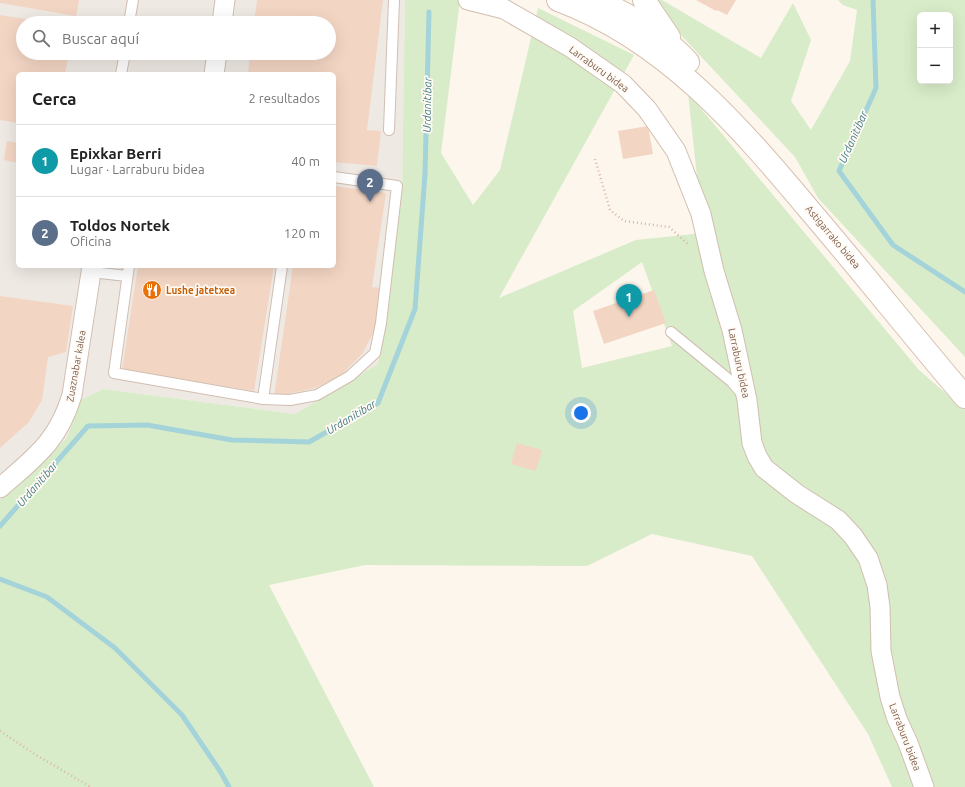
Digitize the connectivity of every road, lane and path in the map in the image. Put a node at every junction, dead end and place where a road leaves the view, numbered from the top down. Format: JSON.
{"nodes":[{"id":1,"x":133,"y":0,"type":"edge"},
{"id":2,"x":225,"y":0,"type":"edge"},
{"id":3,"x":394,"y":0,"type":"edge"},
{"id":4,"x":558,"y":0,"type":"edge"},
{"id":5,"x":572,"y":0,"type":"edge"},
{"id":6,"x":596,"y":0,"type":"edge"},
{"id":7,"x":644,"y":0,"type":"edge"},
{"id":8,"x":476,"y":1,"type":"edge"},
{"id":9,"x":618,"y":5,"type":"edge"},
{"id":10,"x":130,"y":16,"type":"edge"},
{"id":11,"x":223,"y":16,"type":"edge"},
{"id":12,"x":628,"y":35,"type":"junction"},
{"id":13,"x":684,"y":58,"type":"junction"},
{"id":14,"x":123,"y":60,"type":"edge"},
{"id":15,"x":216,"y":60,"type":"edge"},
{"id":16,"x":121,"y":72,"type":"edge"},
{"id":17,"x":214,"y":72,"type":"edge"},
{"id":18,"x":738,"y":128,"type":"junction"},
{"id":19,"x":389,"y":130,"type":"dead end"},
{"id":20,"x":595,"y":160,"type":"dead end"},
{"id":21,"x":336,"y":177,"type":"edge"},
{"id":22,"x":693,"y":251,"type":"dead end"},
{"id":23,"x":129,"y":268,"type":"edge"},
{"id":24,"x":282,"y":268,"type":"edge"},
{"id":25,"x":95,"y":270,"type":"edge"},
{"id":26,"x":127,"y":276,"type":"junction"},
{"id":27,"x":671,"y":332,"type":"dead end"},
{"id":28,"x":965,"y":397,"type":"edge"},
{"id":29,"x":263,"y":399,"type":"junction"},
{"id":30,"x":747,"y":400,"type":"junction"},
{"id":31,"x":0,"y":488,"type":"edge"},
{"id":32,"x":0,"y":731,"type":"edge"},
{"id":33,"x":91,"y":787,"type":"edge"},
{"id":34,"x":924,"y":787,"type":"edge"}],
"edges":[{"from":1,"to":10,"type":"lane"},
{"from":2,"to":11,"type":"street"},
{"from":3,"to":19,"type":"lane"},
{"from":4,"to":12,"type":"main road","name":"Astigarrako bidea"},
{"from":5,"to":9,"type":"main road"},
{"from":6,"to":9,"type":"main road","name":"Astigarrako bidea"},
{"from":7,"to":13,"type":"main road"},
{"from":8,"to":30,"type":"street","name":"Larraburu bidea"},
{"from":9,"to":12,"type":"main road"},
{"from":9,"to":13,"type":"main road","name":"Astigarrako bidea"},
{"from":12,"to":18,"type":"main road","name":"Astigarrako bidea"},
{"from":13,"to":18,"type":"main road","name":"Astigarrako bidea"},
{"from":14,"to":16,"type":"lane"},
{"from":15,"to":17,"type":"street"},
{"from":18,"to":28,"type":"main road","name":"Astigarrako bidea"},
{"from":20,"to":22,"type":"path"},
{"from":21,"to":29,"type":"lane"},
{"from":23,"to":26,"type":"lane"},
{"from":24,"to":29,"type":"lane"},
{"from":25,"to":26,"type":"lane"},
{"from":25,"to":31,"type":"street","name":"Zuaznabar kalea"},
{"from":26,"to":29,"type":"lane"},
{"from":27,"to":30,"type":"lane"},
{"from":30,"to":34,"type":"street","name":"Larraburu bidea"},
{"from":32,"to":33,"type":"path"}]}
